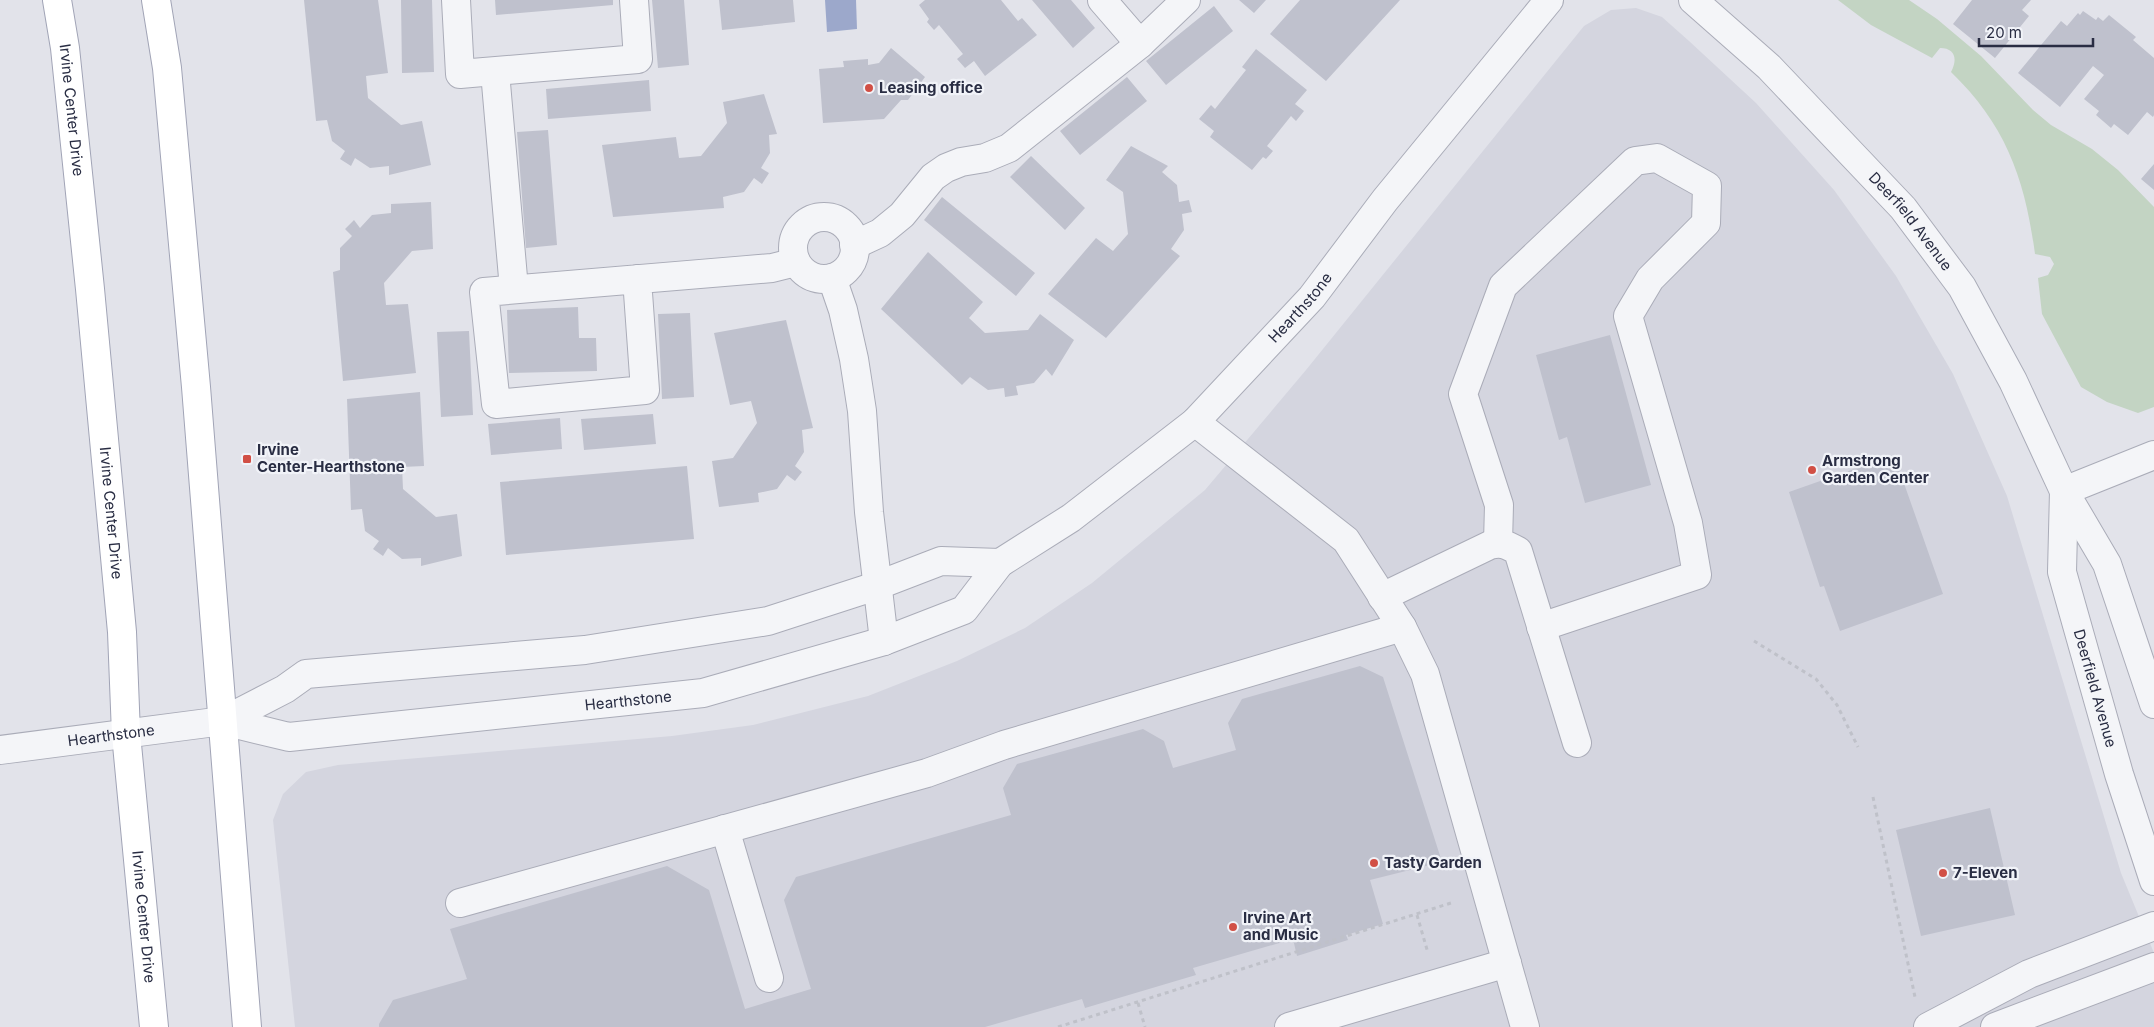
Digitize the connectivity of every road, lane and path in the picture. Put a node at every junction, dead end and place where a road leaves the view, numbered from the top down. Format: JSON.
{"nodes":[{"id":1,"x":57,"y":0,"type":"edge"},
{"id":2,"x":156,"y":0,"type":"edge"},
{"id":3,"x":456,"y":0,"type":"edge"},
{"id":4,"x":634,"y":0,"type":"edge"},
{"id":5,"x":1102,"y":0,"type":"edge"},
{"id":6,"x":1186,"y":0,"type":"edge"},
{"id":7,"x":1548,"y":0,"type":"edge"},
{"id":8,"x":1693,"y":0,"type":"edge"},
{"id":9,"x":1140,"y":44,"type":"junction"},
{"id":10,"x":495,"y":72,"type":"junction"},
{"id":11,"x":854,"y":245,"type":"junction"},
{"id":12,"x":796,"y":262,"type":"junction"},
{"id":13,"x":832,"y":278,"type":"junction"},
{"id":14,"x":636,"y":279,"type":"junction"},
{"id":15,"x":514,"y":289,"type":"junction"},
{"id":16,"x":1195,"y":422,"type":"junction"},
{"id":17,"x":2154,"y":455,"type":"edge"},
{"id":18,"x":2064,"y":491,"type":"junction"},
{"id":19,"x":1498,"y":543,"type":"junction"},
{"id":20,"x":1000,"y":563,"type":"junction"},
{"id":21,"x":876,"y":586,"type":"junction"},
{"id":22,"x":1382,"y":596,"type":"junction"},
{"id":23,"x":1402,"y":628,"type":"junction"},
{"id":24,"x":1541,"y":628,"type":"junction"},
{"id":25,"x":884,"y":641,"type":"junction"},
{"id":26,"x":1754,"y":641,"type":"dead end"},
{"id":27,"x":2154,"y":704,"type":"edge"},
{"id":28,"x":223,"y":721,"type":"junction"},
{"id":29,"x":126,"y":734,"type":"junction"},
{"id":30,"x":1577,"y":743,"type":"dead end"},
{"id":31,"x":1858,"y":747,"type":"dead end"},
{"id":32,"x":0,"y":750,"type":"edge"},
{"id":33,"x":1874,"y":797,"type":"dead end"},
{"id":34,"x":725,"y":829,"type":"junction"},
{"id":35,"x":2154,"y":882,"type":"edge"},
{"id":36,"x":460,"y":903,"type":"dead end"},
{"id":37,"x":1451,"y":903,"type":"dead end"},
{"id":38,"x":2154,"y":926,"type":"edge"},
{"id":39,"x":1507,"y":963,"type":"junction"},
{"id":40,"x":2154,"y":967,"type":"edge"},
{"id":41,"x":769,"y":978,"type":"dead end"},
{"id":42,"x":1138,"y":1002,"type":"junction"},
{"id":43,"x":1916,"y":1002,"type":"dead end"},
{"id":44,"x":154,"y":1027,"type":"edge"},
{"id":45,"x":247,"y":1027,"type":"edge"},
{"id":46,"x":1058,"y":1027,"type":"edge"},
{"id":47,"x":1145,"y":1027,"type":"edge"},
{"id":48,"x":1289,"y":1027,"type":"edge"},
{"id":49,"x":1525,"y":1027,"type":"edge"},
{"id":50,"x":1928,"y":1027,"type":"edge"},
{"id":51,"x":1995,"y":1027,"type":"edge"}],
"edges":[{"from":1,"to":29,"type":"main road","name":"Irvine Center Drive"},
{"from":2,"to":28,"type":"main road"},
{"from":3,"to":10,"type":"street"},
{"from":4,"to":10,"type":"street"},
{"from":5,"to":9,"type":"street"},
{"from":6,"to":9,"type":"street"},
{"from":7,"to":16,"type":"street","name":"Hearthstone"},
{"from":8,"to":18,"type":"street","name":"Deerfield Avenue"},
{"from":9,"to":11,"type":"street"},
{"from":10,"to":15,"type":"street"},
{"from":11,"to":12,"type":"street"},
{"from":11,"to":13,"type":"street"},
{"from":12,"to":13,"type":"street"},
{"from":12,"to":14,"type":"street"},
{"from":13,"to":21,"type":"street"},
{"from":14,"to":15,"type":"street"},
{"from":14,"to":15,"type":"street"},
{"from":16,"to":20,"type":"street","name":"Hearthstone"},
{"from":16,"to":22,"type":"street"},
{"from":17,"to":18,"type":"street"},
{"from":18,"to":27,"type":"street","name":"Deerfield Avenue"},
{"from":18,"to":35,"type":"street","name":"Deerfield Avenue"},
{"from":19,"to":22,"type":"street"},
{"from":19,"to":24,"type":"street"},
{"from":19,"to":24,"type":"street"},
{"from":20,"to":21,"type":"street","name":"Hearthstone"},
{"from":20,"to":25,"type":"street","name":"Hearthstone"},
{"from":21,"to":25,"type":"street"},
{"from":21,"to":28,"type":"street","name":"Hearthstone"},
{"from":22,"to":23,"type":"street"},
{"from":23,"to":34,"type":"street"},
{"from":23,"to":39,"type":"street"},
{"from":24,"to":30,"type":"street"},
{"from":25,"to":28,"type":"street","name":"Hearthstone"},
{"from":26,"to":31,"type":"path"},
{"from":28,"to":29,"type":"street","name":"Hearthstone"},
{"from":28,"to":45,"type":"main road"},
{"from":29,"to":32,"type":"street","name":"Hearthstone"},
{"from":29,"to":44,"type":"main road","name":"Irvine Center Drive"},
{"from":33,"to":43,"type":"path"},
{"from":34,"to":36,"type":"street"},
{"from":34,"to":41,"type":"street"},
{"from":37,"to":42,"type":"path"},
{"from":38,"to":50,"type":"street"},
{"from":39,"to":48,"type":"street"},
{"from":39,"to":49,"type":"street"},
{"from":40,"to":51,"type":"street"},
{"from":42,"to":46,"type":"path"},
{"from":42,"to":47,"type":"path"}]}
